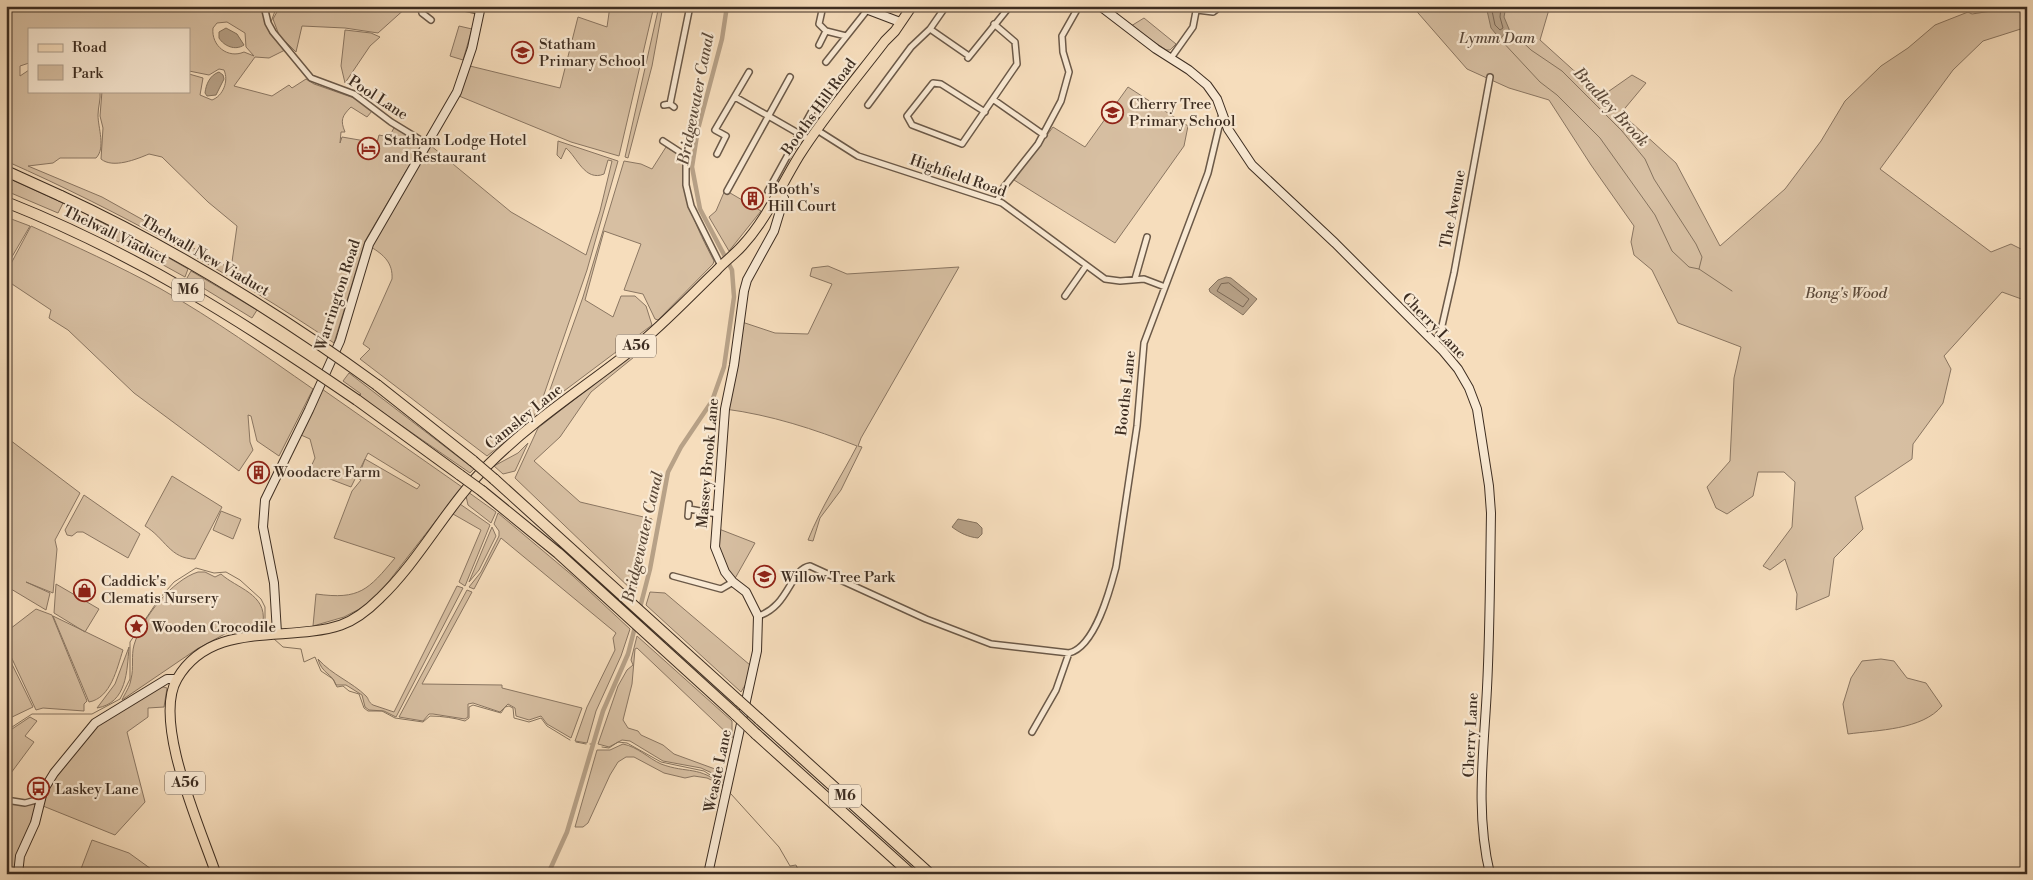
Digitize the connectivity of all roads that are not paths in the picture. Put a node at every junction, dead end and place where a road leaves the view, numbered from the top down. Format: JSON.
{"nodes":[{"id":1,"x":264,"y":6,"type":"edge"},
{"id":2,"x":690,"y":6,"type":"edge"},
{"id":3,"x":823,"y":6,"type":"edge"},
{"id":4,"x":858,"y":6,"type":"edge"},
{"id":5,"x":912,"y":6,"type":"edge"},
{"id":6,"x":946,"y":6,"type":"edge"},
{"id":7,"x":1010,"y":6,"type":"edge"},
{"id":8,"x":1079,"y":6,"type":"edge"},
{"id":9,"x":1100,"y":6,"type":"edge"},
{"id":10,"x":1221,"y":6,"type":"edge"},
{"id":11,"x":420,"y":7,"type":"edge"},
{"id":12,"x":461,"y":8,"type":"edge"},
{"id":13,"x":1197,"y":8,"type":"edge"},
{"id":14,"x":481,"y":9,"type":"edge"},
{"id":15,"x":868,"y":9,"type":"junction"},
{"id":16,"x":431,"y":20,"type":"dead end"},
{"id":17,"x":994,"y":24,"type":"junction"},
{"id":18,"x":898,"y":25,"type":"junction"},
{"id":19,"x":930,"y":28,"type":"junction"},
{"id":20,"x":826,"y":31,"type":"junction"},
{"id":21,"x":846,"y":36,"type":"junction"},
{"id":22,"x":819,"y":45,"type":"dead end"},
{"id":23,"x":1171,"y":58,"type":"junction"},
{"id":24,"x":826,"y":62,"type":"dead end"},
{"id":25,"x":749,"y":72,"type":"dead end"},
{"id":26,"x":790,"y":77,"type":"dead end"},
{"id":27,"x":1490,"y":77,"type":"dead end"},
{"id":28,"x":839,"y":86,"type":"dead end"},
{"id":29,"x":735,"y":97,"type":"junction"},
{"id":30,"x":994,"y":100,"type":"junction"},
{"id":31,"x":669,"y":105,"type":"dead end"},
{"id":32,"x":868,"y":105,"type":"dead end"},
{"id":33,"x":985,"y":112,"type":"junction"},
{"id":34,"x":1222,"y":113,"type":"junction"},
{"id":35,"x":768,"y":116,"type":"junction"},
{"id":36,"x":1228,"y":129,"type":"junction"},
{"id":37,"x":817,"y":130,"type":"junction"},
{"id":38,"x":1218,"y":131,"type":"junction"},
{"id":39,"x":799,"y":134,"type":"junction"},
{"id":40,"x":1044,"y":135,"type":"junction"},
{"id":41,"x":810,"y":140,"type":"junction"},
{"id":42,"x":663,"y":141,"type":"dead end"},
{"id":43,"x":428,"y":144,"type":"junction"},
{"id":44,"x":717,"y":154,"type":"dead end"},
{"id":45,"x":6,"y":171,"type":"edge"},
{"id":46,"x":727,"y":191,"type":"dead end"},
{"id":47,"x":768,"y":191,"type":"dead end"},
{"id":48,"x":780,"y":192,"type":"junction"},
{"id":49,"x":997,"y":201,"type":"junction"},
{"id":50,"x":6,"y":202,"type":"edge"},
{"id":51,"x":1147,"y":237,"type":"dead end"},
{"id":52,"x":724,"y":263,"type":"junction"},
{"id":53,"x":1086,"y":266,"type":"junction"},
{"id":54,"x":1135,"y":279,"type":"junction"},
{"id":55,"x":1165,"y":287,"type":"junction"},
{"id":56,"x":1065,"y":296,"type":"dead end"},
{"id":57,"x":1435,"y":344,"type":"junction"},
{"id":58,"x":717,"y":514,"type":"junction"},
{"id":59,"x":688,"y":516,"type":"dead end"},
{"id":60,"x":672,"y":576,"type":"dead end"},
{"id":61,"x":733,"y":582,"type":"junction"},
{"id":62,"x":758,"y":616,"type":"junction"},
{"id":63,"x":277,"y":633,"type":"junction"},
{"id":64,"x":1068,"y":653,"type":"junction"},
{"id":65,"x":754,"y":674,"type":"joint"},
{"id":66,"x":177,"y":679,"type":"junction"},
{"id":67,"x":158,"y":685,"type":"junction"},
{"id":68,"x":173,"y":689,"type":"junction"},
{"id":69,"x":1032,"y":732,"type":"dead end"},
{"id":70,"x":40,"y":799,"type":"junction"},
{"id":71,"x":6,"y":800,"type":"edge"},
{"id":72,"x":18,"y":874,"type":"edge"},
{"id":73,"x":216,"y":874,"type":"edge"},
{"id":74,"x":708,"y":874,"type":"edge"},
{"id":75,"x":911,"y":874,"type":"edge"},
{"id":76,"x":930,"y":874,"type":"edge"},
{"id":77,"x":1490,"y":874,"type":"edge"}],
"edges":[{"from":1,"to":43,"type":"street","name":"Pool Lane"},
{"from":2,"to":31,"type":"street"},
{"from":3,"to":20,"type":"street"},
{"from":4,"to":15,"type":"street"},
{"from":5,"to":18,"type":"main road","name":"Booths Hill Road","number":"A56"},
{"from":6,"to":19,"type":"street"},
{"from":7,"to":17,"type":"street"},
{"from":8,"to":40,"type":"street"},
{"from":9,"to":23,"type":"street","name":"Cherry Lane"},
{"from":10,"to":13,"type":"street"},
{"from":11,"to":16,"type":"street"},
{"from":12,"to":14,"type":"street"},
{"from":13,"to":23,"type":"street"},
{"from":14,"to":43,"type":"street","name":"Warrington Road"},
{"from":15,"to":18,"type":"street"},
{"from":15,"to":21,"type":"street"},
{"from":17,"to":19,"type":"street"},
{"from":17,"to":30,"type":"street"},
{"from":18,"to":37,"type":"main road","name":"Booths Hill Road","number":"A56"},
{"from":19,"to":32,"type":"street"},
{"from":20,"to":21,"type":"street"},
{"from":20,"to":22,"type":"street"},
{"from":21,"to":24,"type":"street"},
{"from":23,"to":34,"type":"street","name":"Cherry Lane"},
{"from":25,"to":29,"type":"street"},
{"from":26,"to":35,"type":"street"},
{"from":27,"to":57,"type":"street","name":"The Avenue"},
{"from":28,"to":39,"type":"street"},
{"from":29,"to":35,"type":"street"},
{"from":29,"to":44,"type":"street"},
{"from":30,"to":33,"type":"street"},
{"from":30,"to":40,"type":"street"},
{"from":33,"to":33,"type":"street"},
{"from":34,"to":36,"type":"street","name":"Cherry Lane"},
{"from":34,"to":38,"type":"street","name":"Booths Lane"},
{"from":35,"to":39,"type":"street"},
{"from":35,"to":46,"type":"street"},
{"from":36,"to":38,"type":"street"},
{"from":36,"to":57,"type":"street","name":"Cherry Lane"},
{"from":37,"to":41,"type":"main road","name":"Booths Hill Road","number":"A56"},
{"from":37,"to":49,"type":"street","name":"Highfield Road"},
{"from":38,"to":55,"type":"street","name":"Booths Lane"},
{"from":39,"to":41,"type":"street"},
{"from":39,"to":47,"type":"street"},
{"from":40,"to":49,"type":"street"},
{"from":41,"to":48,"type":"main road","name":"Booths Hill Road","number":"A56"},
{"from":42,"to":52,"type":"street"},
{"from":43,"to":63,"type":"street","name":"Warrington Road"},
{"from":45,"to":76,"type":"highway","name":"Thelwall New Viaduct","number":"M6","bridge":true},
{"from":48,"to":52,"type":"main road","name":"Camsley Lane","number":"A56"},
{"from":48,"to":58,"type":"street","name":"Massey Brook Lane"},
{"from":49,"to":53,"type":"street","name":"Highfield Road"},
{"from":50,"to":75,"type":"highway","name":"Thelwall Viaduct","number":"M6","bridge":true},
{"from":51,"to":54,"type":"street"},
{"from":52,"to":63,"type":"main road","name":"Camsley Lane","number":"A56"},
{"from":53,"to":54,"type":"street","name":"Highfield Road"},
{"from":53,"to":56,"type":"street"},
{"from":54,"to":55,"type":"street","name":"Highfield Road"},
{"from":55,"to":64,"type":"street","name":"Booths Lane"},
{"from":57,"to":77,"type":"street","name":"Cherry Lane"},
{"from":58,"to":59,"type":"street"},
{"from":58,"to":61,"type":"street","name":"Massey Brook Lane"},
{"from":60,"to":61,"type":"street"},
{"from":61,"to":62,"type":"street","name":"Massey Brook Lane"},
{"from":62,"to":64,"type":"street"},
{"from":62,"to":65,"type":"street","name":"Massey Brook Lane"},
{"from":63,"to":66,"type":"main road","number":"A56"},
{"from":64,"to":69,"type":"street"},
{"from":65,"to":74,"type":"street","name":"Weaste Lane"},
{"from":66,"to":67,"type":"street"},
{"from":66,"to":68,"type":"main road","number":"A56"},
{"from":67,"to":68,"type":"street"},
{"from":67,"to":70,"type":"street"},
{"from":68,"to":73,"type":"main road","number":"A56"},
{"from":70,"to":71,"type":"street"},
{"from":70,"to":72,"type":"street"}]}
